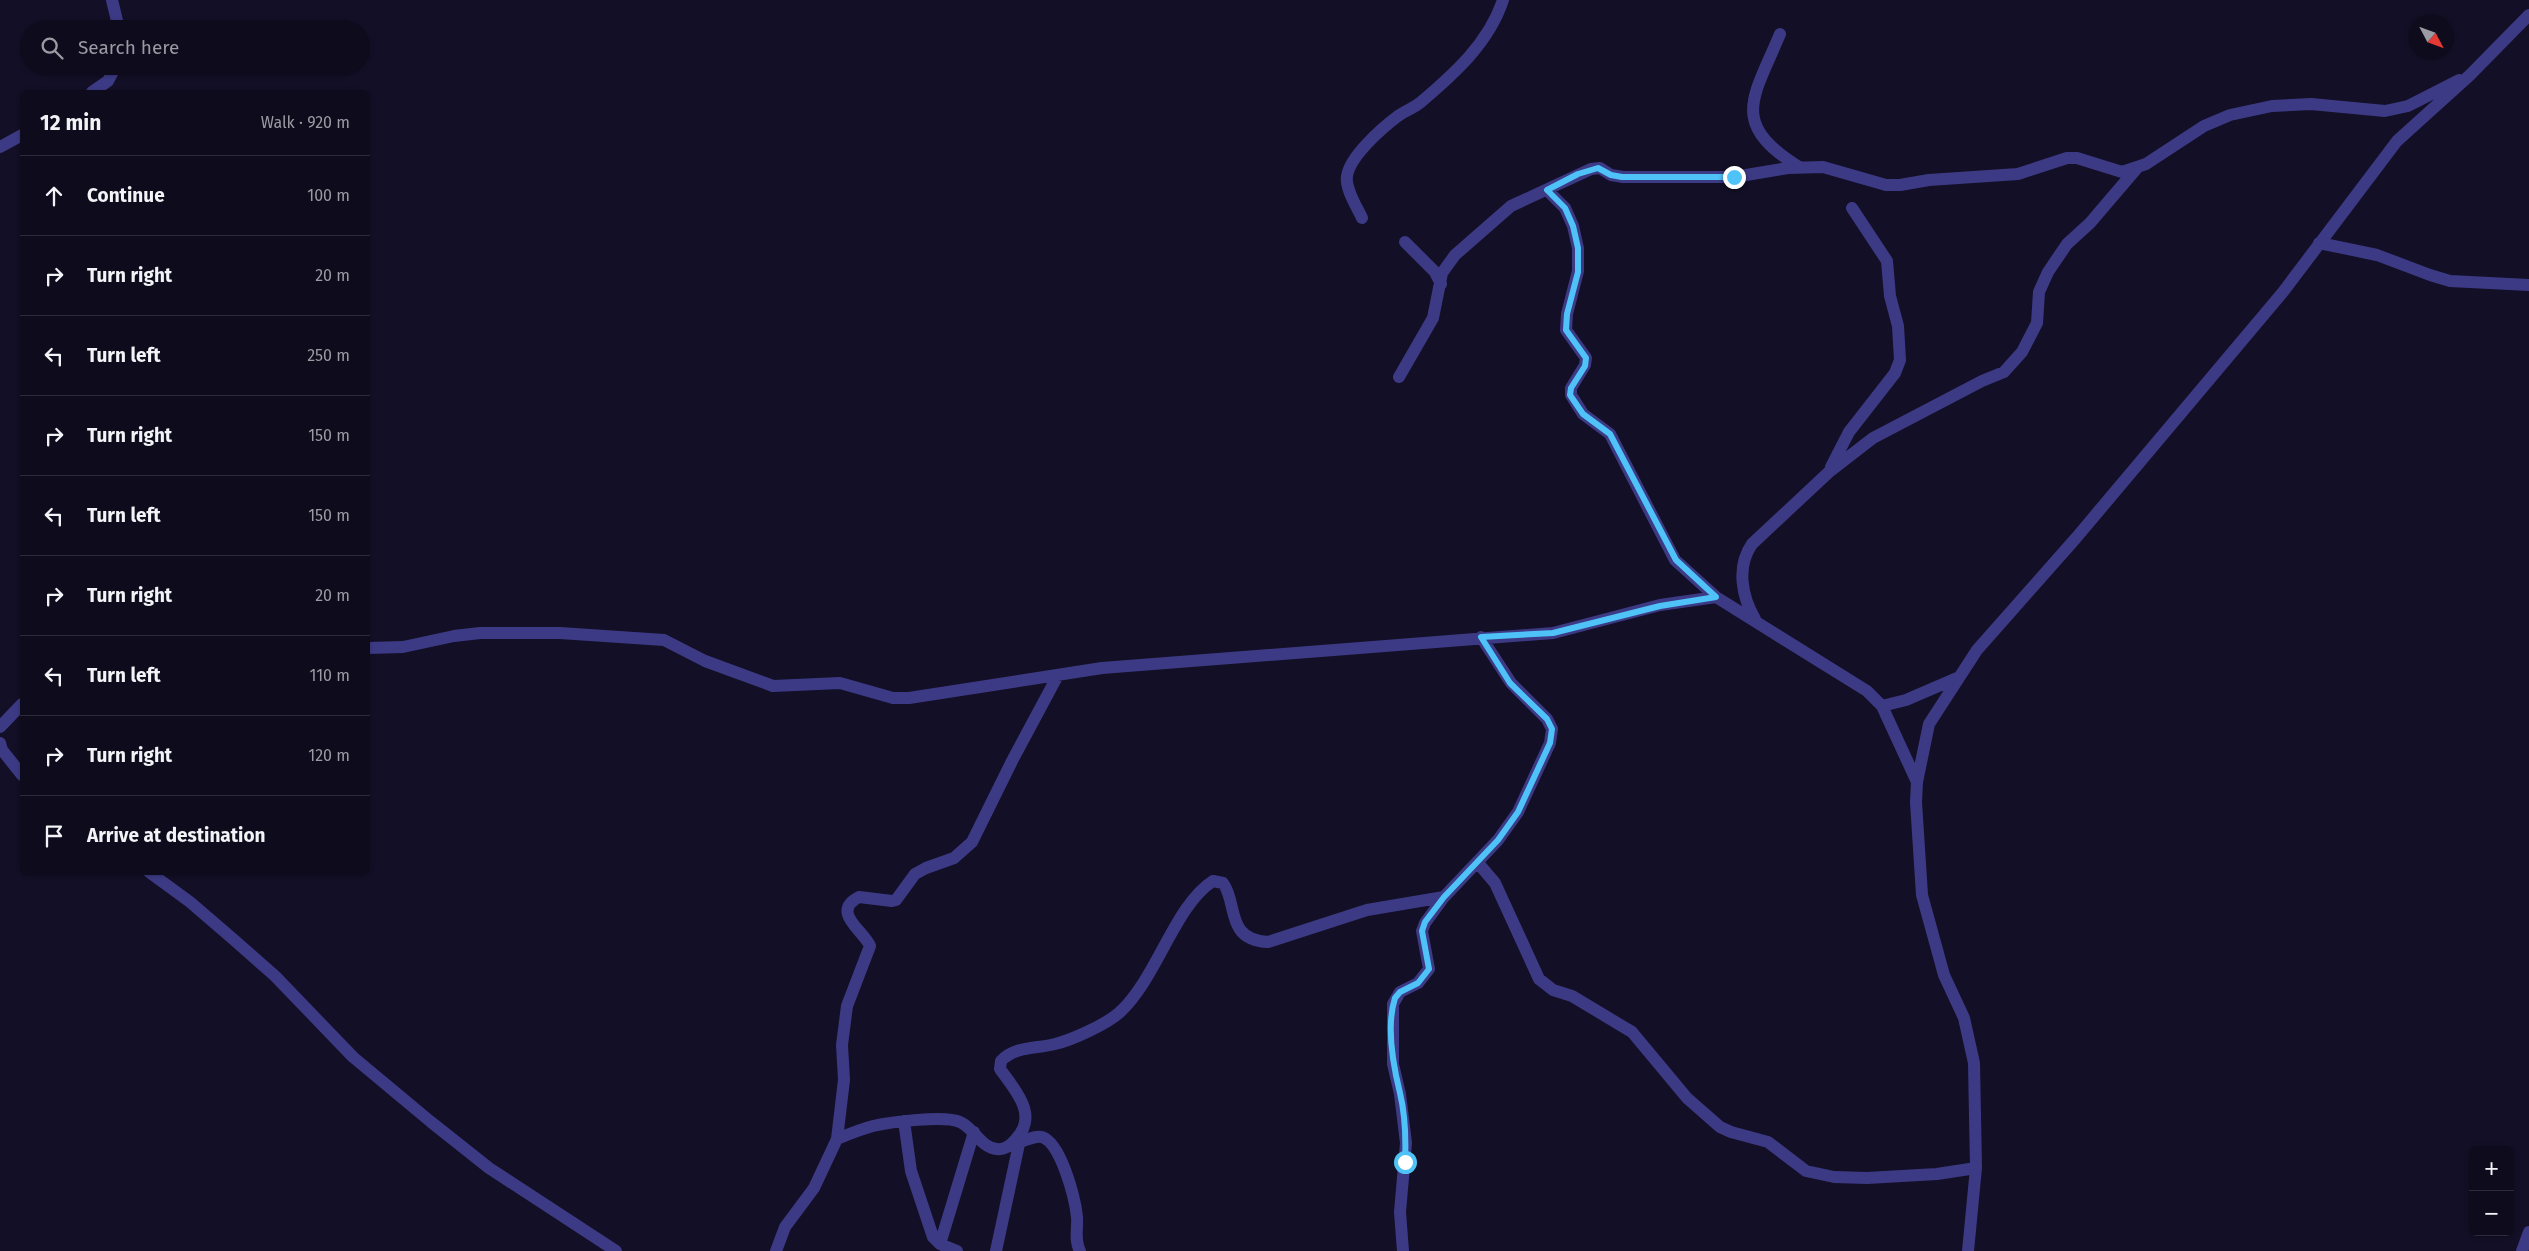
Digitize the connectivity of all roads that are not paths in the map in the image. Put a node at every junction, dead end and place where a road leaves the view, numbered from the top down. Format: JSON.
{"nodes":[{"id":1,"x":112,"y":0,"type":"edge"},
{"id":2,"x":1503,"y":0,"type":"edge"},
{"id":3,"x":2529,"y":15,"type":"edge"},
{"id":4,"x":117,"y":20,"type":"edge"},
{"id":5,"x":1780,"y":34,"type":"dead end"},
{"id":6,"x":111,"y":75,"type":"edge"},
{"id":7,"x":2470,"y":75,"type":"junction"},
{"id":8,"x":95,"y":90,"type":"edge"},
{"id":9,"x":20,"y":135,"type":"edge"},
{"id":10,"x":0,"y":147,"type":"edge"},
{"id":11,"x":1799,"y":167,"type":"junction"},
{"id":12,"x":2137,"y":168,"type":"junction"},
{"id":13,"x":1547,"y":190,"type":"junction"},
{"id":14,"x":1852,"y":208,"type":"dead end"},
{"id":15,"x":1362,"y":218,"type":"dead end"},
{"id":16,"x":1405,"y":242,"type":"dead end"},
{"id":17,"x":2319,"y":243,"type":"junction"},
{"id":18,"x":1441,"y":284,"type":"junction"},
{"id":19,"x":2529,"y":285,"type":"edge"},
{"id":20,"x":1399,"y":377,"type":"dead end"},
{"id":21,"x":1829,"y":472,"type":"junction"},
{"id":22,"x":1716,"y":597,"type":"junction"},
{"id":23,"x":1757,"y":621,"type":"junction"},
{"id":24,"x":1481,"y":637,"type":"junction"},
{"id":25,"x":370,"y":648,"type":"edge"},
{"id":26,"x":1057,"y":676,"type":"junction"},
{"id":27,"x":1957,"y":678,"type":"junction"},
{"id":28,"x":20,"y":706,"type":"edge"},
{"id":29,"x":1882,"y":706,"type":"junction"},
{"id":30,"x":0,"y":727,"type":"edge"},
{"id":31,"x":1,"y":750,"type":"edge"},
{"id":32,"x":20,"y":773,"type":"edge"},
{"id":33,"x":1917,"y":782,"type":"junction"},
{"id":34,"x":1478,"y":863,"type":"junction"},
{"id":35,"x":153,"y":875,"type":"edge"},
{"id":36,"x":1444,"y":897,"type":"junction"},
{"id":37,"x":904,"y":1121,"type":"junction"},
{"id":38,"x":974,"y":1132,"type":"junction"},
{"id":39,"x":837,"y":1139,"type":"junction"},
{"id":40,"x":1014,"y":1145,"type":"junction"},
{"id":41,"x":1976,"y":1168,"type":"junction"},
{"id":42,"x":2529,"y":1232,"type":"edge"},
{"id":43,"x":940,"y":1244,"type":"junction"},
{"id":44,"x":616,"y":1251,"type":"edge"},
{"id":45,"x":776,"y":1251,"type":"edge"},
{"id":46,"x":957,"y":1251,"type":"edge"},
{"id":47,"x":996,"y":1251,"type":"edge"},
{"id":48,"x":1080,"y":1251,"type":"edge"},
{"id":49,"x":1403,"y":1251,"type":"edge"},
{"id":50,"x":1968,"y":1251,"type":"edge"},
{"id":51,"x":2522,"y":1251,"type":"edge"}],
"edges":[{"from":1,"to":4,"type":"street"},
{"from":2,"to":15,"type":"street"},
{"from":3,"to":7,"type":"street"},
{"from":5,"to":11,"type":"street"},
{"from":6,"to":8,"type":"street"},
{"from":7,"to":12,"type":"street"},
{"from":7,"to":17,"type":"street"},
{"from":9,"to":10,"type":"street"},
{"from":11,"to":12,"type":"street"},
{"from":11,"to":13,"type":"street"},
{"from":12,"to":21,"type":"street"},
{"from":13,"to":18,"type":"street"},
{"from":13,"to":22,"type":"street"},
{"from":14,"to":21,"type":"street"},
{"from":16,"to":18,"type":"street"},
{"from":17,"to":19,"type":"street"},
{"from":17,"to":27,"type":"street"},
{"from":18,"to":20,"type":"street"},
{"from":21,"to":23,"type":"street"},
{"from":22,"to":23,"type":"street"},
{"from":22,"to":24,"type":"street"},
{"from":23,"to":29,"type":"street"},
{"from":24,"to":26,"type":"street"},
{"from":24,"to":34,"type":"street"},
{"from":25,"to":26,"type":"street"},
{"from":26,"to":39,"type":"street"},
{"from":27,"to":29,"type":"street"},
{"from":27,"to":33,"type":"street"},
{"from":28,"to":30,"type":"street"},
{"from":29,"to":33,"type":"street"},
{"from":31,"to":32,"type":"street"},
{"from":33,"to":41,"type":"street"},
{"from":34,"to":36,"type":"street"},
{"from":34,"to":41,"type":"street"},
{"from":35,"to":44,"type":"street"},
{"from":36,"to":40,"type":"street"},
{"from":36,"to":49,"type":"street"},
{"from":37,"to":38,"type":"street"},
{"from":37,"to":39,"type":"street"},
{"from":37,"to":43,"type":"street"},
{"from":38,"to":40,"type":"street"},
{"from":38,"to":43,"type":"street"},
{"from":39,"to":45,"type":"street"},
{"from":40,"to":47,"type":"street"},
{"from":40,"to":48,"type":"street"},
{"from":41,"to":50,"type":"street"},
{"from":42,"to":51,"type":"street"},
{"from":43,"to":46,"type":"street"}]}
